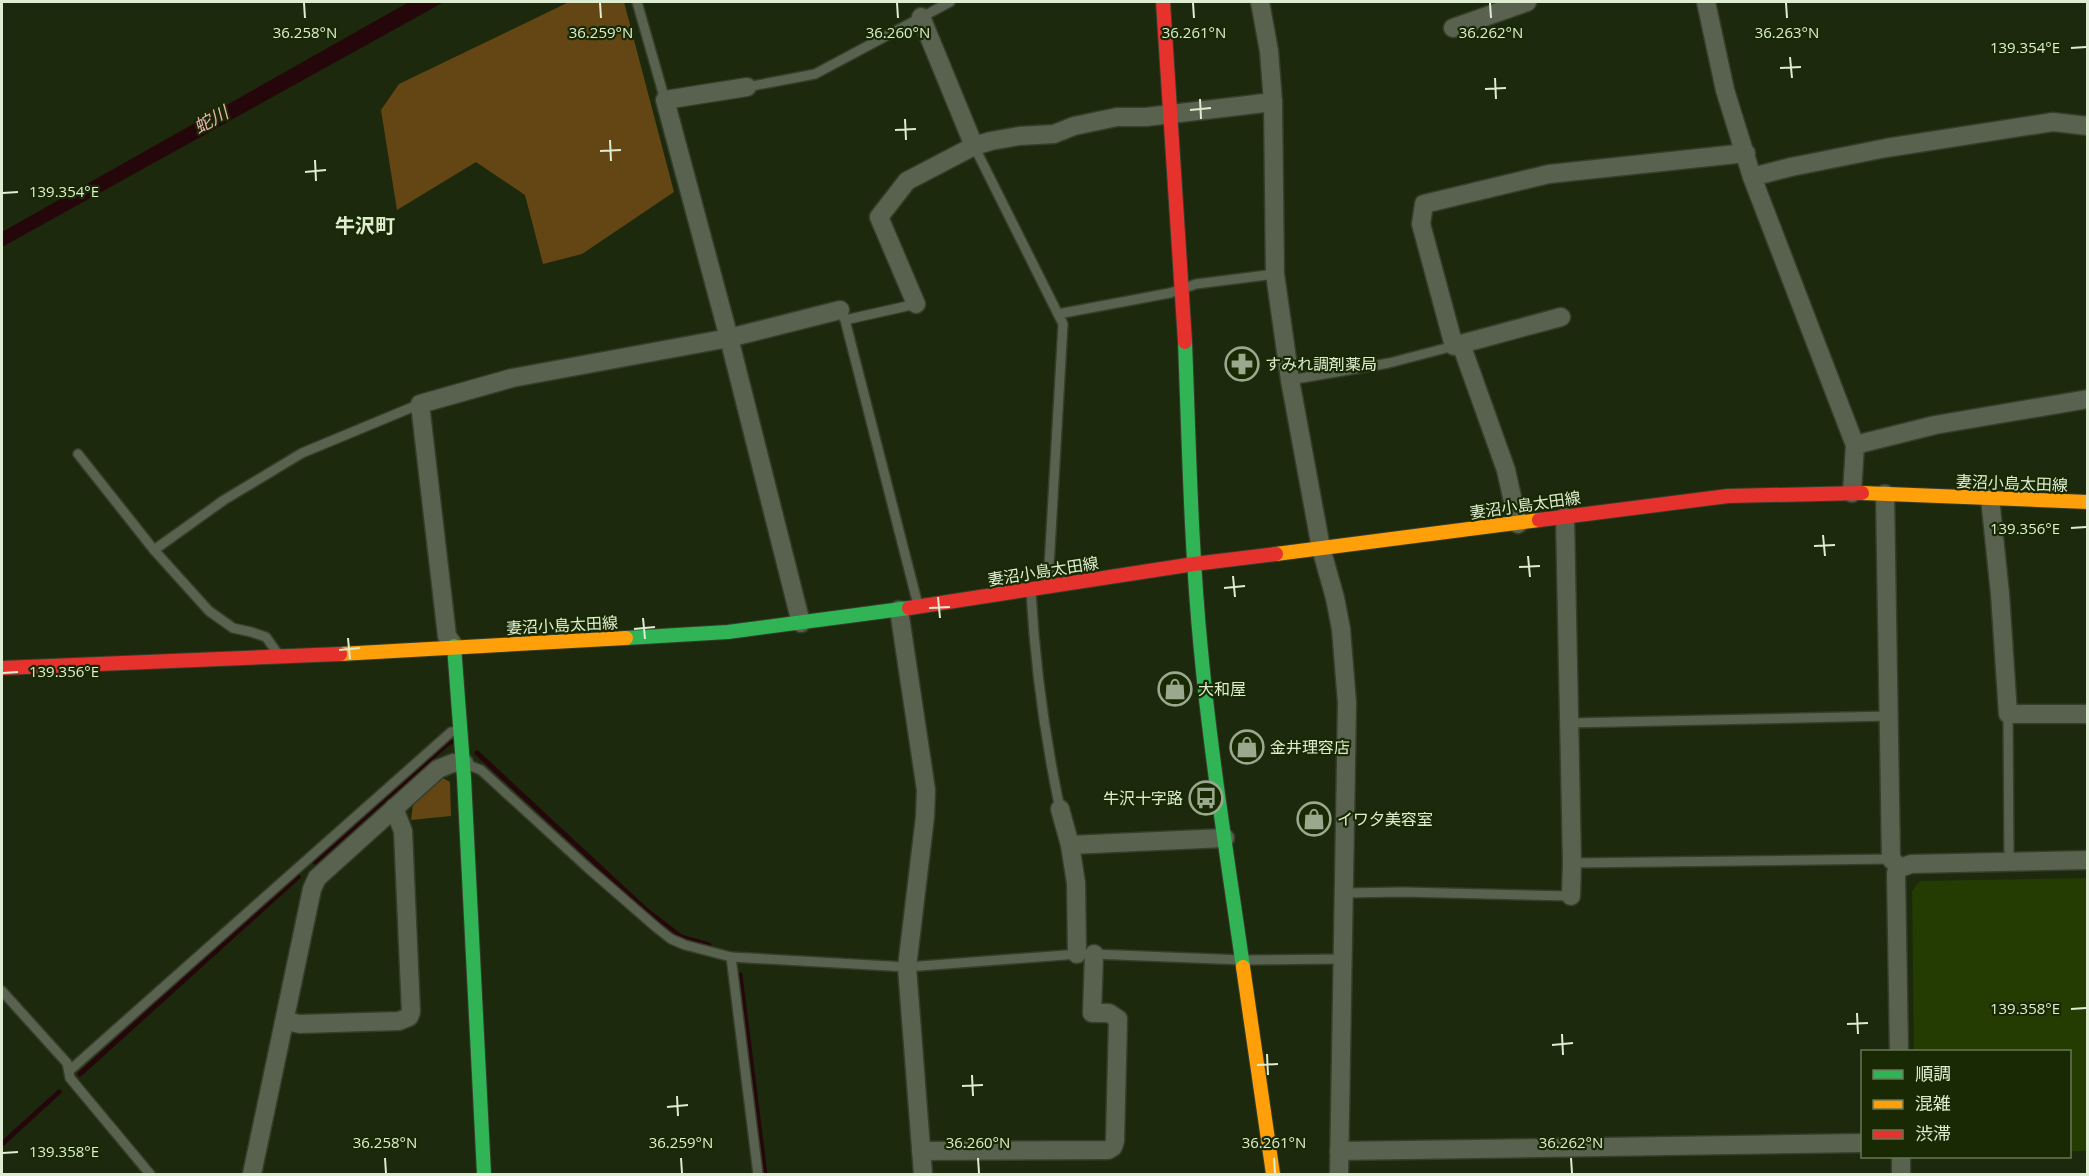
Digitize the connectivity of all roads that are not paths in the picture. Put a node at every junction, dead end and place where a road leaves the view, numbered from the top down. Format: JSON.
{"nodes":[{"id":1,"x":637,"y":2,"type":"edge"},
{"id":2,"x":950,"y":2,"type":"edge"},
{"id":3,"x":1163,"y":2,"type":"edge"},
{"id":4,"x":1260,"y":2,"type":"edge"},
{"id":5,"x":1527,"y":2,"type":"edge"},
{"id":6,"x":1706,"y":2,"type":"edge"},
{"id":7,"x":921,"y":17,"type":"junction"},
{"id":8,"x":1453,"y":28,"type":"dead end"},
{"id":9,"x":747,"y":87,"type":"joint"},
{"id":10,"x":665,"y":100,"type":"junction"},
{"id":11,"x":1273,"y":102,"type":"junction"},
{"id":12,"x":1172,"y":114,"type":"junction"},
{"id":13,"x":2088,"y":126,"type":"edge"},
{"id":14,"x":974,"y":146,"type":"junction"},
{"id":15,"x":1746,"y":153,"type":"junction"},
{"id":16,"x":1752,"y":177,"type":"junction"},
{"id":17,"x":1275,"y":274,"type":"junction"},
{"id":18,"x":1183,"y":289,"type":"junction"},
{"id":19,"x":916,"y":304,"type":"joint"},
{"id":20,"x":1058,"y":314,"type":"junction"},
{"id":21,"x":842,"y":315,"type":"junction"},
{"id":22,"x":1561,"y":317,"type":"dead end"},
{"id":23,"x":729,"y":338,"type":"junction"},
{"id":24,"x":1458,"y":345,"type":"junction"},
{"id":25,"x":1290,"y":380,"type":"junction"},
{"id":26,"x":2088,"y":399,"type":"edge"},
{"id":27,"x":420,"y":404,"type":"junction"},
{"id":28,"x":1855,"y":445,"type":"junction"},
{"id":29,"x":78,"y":454,"type":"dead end"},
{"id":30,"x":1852,"y":493,"type":"junction"},
{"id":31,"x":1885,"y":494,"type":"junction"},
{"id":32,"x":1990,"y":498,"type":"junction"},
{"id":33,"x":2088,"y":502,"type":"edge"},
{"id":34,"x":1565,"y":517,"type":"junction"},
{"id":35,"x":1518,"y":524,"type":"junction"},
{"id":36,"x":1321,"y":548,"type":"junction"},
{"id":37,"x":154,"y":550,"type":"junction"},
{"id":38,"x":1194,"y":564,"type":"junction"},
{"id":39,"x":1047,"y":587,"type":"junction"},
{"id":40,"x":1031,"y":590,"type":"junction"},
{"id":41,"x":919,"y":607,"type":"junction"},
{"id":42,"x":899,"y":610,"type":"junction"},
{"id":43,"x":801,"y":623,"type":"junction"},
{"id":44,"x":454,"y":646,"type":"junction"},
{"id":45,"x":280,"y":657,"type":"junction"},
{"id":46,"x":2,"y":668,"type":"edge"},
{"id":47,"x":2008,"y":714,"type":"junction"},
{"id":48,"x":2088,"y":714,"type":"edge"},
{"id":49,"x":1889,"y":716,"type":"junction"},
{"id":50,"x":1568,"y":723,"type":"junction"},
{"id":51,"x":462,"y":730,"type":"junction"},
{"id":52,"x":464,"y":763,"type":"junction"},
{"id":53,"x":394,"y":808,"type":"junction"},
{"id":54,"x":1060,"y":809,"type":"joint"},
{"id":55,"x":1225,"y":838,"type":"junction"},
{"id":56,"x":1070,"y":845,"type":"junction"},
{"id":57,"x":2088,"y":860,"type":"edge"},
{"id":58,"x":2009,"y":861,"type":"junction"},
{"id":59,"x":1572,"y":863,"type":"junction"},
{"id":60,"x":1896,"y":863,"type":"junction"},
{"id":61,"x":1344,"y":892,"type":"junction"},
{"id":62,"x":1571,"y":896,"type":"joint"},
{"id":63,"x":1086,"y":954,"type":"junction"},
{"id":64,"x":730,"y":957,"type":"junction"},
{"id":65,"x":1342,"y":959,"type":"junction"},
{"id":66,"x":1243,"y":960,"type":"junction"},
{"id":67,"x":907,"y":967,"type":"junction"},
{"id":68,"x":2,"y":991,"type":"edge"},
{"id":69,"x":285,"y":1021,"type":"junction"},
{"id":70,"x":1899,"y":1050,"type":"edge"},
{"id":71,"x":69,"y":1071,"type":"junction"},
{"id":72,"x":1861,"y":1143,"type":"edge"},
{"id":73,"x":1339,"y":1150,"type":"junction"},
{"id":74,"x":921,"y":1151,"type":"junction"},
{"id":75,"x":1900,"y":1158,"type":"edge"},
{"id":76,"x":150,"y":1174,"type":"edge"},
{"id":77,"x":252,"y":1174,"type":"edge"},
{"id":78,"x":484,"y":1174,"type":"edge"},
{"id":79,"x":758,"y":1174,"type":"edge"},
{"id":80,"x":923,"y":1174,"type":"edge"},
{"id":81,"x":1273,"y":1174,"type":"edge"},
{"id":82,"x":1339,"y":1174,"type":"edge"},
{"id":83,"x":1901,"y":1174,"type":"edge"}],
"edges":[{"from":1,"to":10,"type":"lane"},
{"from":2,"to":7,"type":"lane"},
{"from":3,"to":12,"type":"main road"},
{"from":4,"to":11,"type":"street"},
{"from":5,"to":8,"type":"street"},
{"from":6,"to":15,"type":"street"},
{"from":7,"to":9,"type":"lane"},
{"from":7,"to":14,"type":"street"},
{"from":9,"to":10,"type":"street"},
{"from":10,"to":23,"type":"street"},
{"from":11,"to":12,"type":"street"},
{"from":11,"to":17,"type":"street"},
{"from":12,"to":14,"type":"street"},
{"from":12,"to":18,"type":"main road"},
{"from":13,"to":16,"type":"street"},
{"from":14,"to":19,"type":"street"},
{"from":14,"to":20,"type":"lane"},
{"from":15,"to":16,"type":"street"},
{"from":15,"to":24,"type":"street"},
{"from":16,"to":28,"type":"street"},
{"from":17,"to":18,"type":"lane"},
{"from":17,"to":25,"type":"street"},
{"from":18,"to":20,"type":"lane"},
{"from":18,"to":38,"type":"main road"},
{"from":19,"to":21,"type":"lane"},
{"from":20,"to":39,"type":"lane"},
{"from":21,"to":23,"type":"street"},
{"from":21,"to":41,"type":"lane"},
{"from":22,"to":24,"type":"street"},
{"from":23,"to":27,"type":"street"},
{"from":23,"to":43,"type":"street"},
{"from":24,"to":25,"type":"lane"},
{"from":24,"to":35,"type":"street"},
{"from":25,"to":36,"type":"street"},
{"from":26,"to":28,"type":"street"},
{"from":27,"to":37,"type":"lane"},
{"from":27,"to":44,"type":"street"},
{"from":28,"to":30,"type":"street"},
{"from":29,"to":37,"type":"lane"},
{"from":30,"to":31,"type":"main road","name":"妻沼小島太田線"},
{"from":30,"to":34,"type":"main road","name":"妻沼小島太田線"},
{"from":31,"to":32,"type":"main road","name":"妻沼小島太田線"},
{"from":31,"to":49,"type":"street"},
{"from":32,"to":33,"type":"main road","name":"妻沼小島太田線"},
{"from":32,"to":47,"type":"street"},
{"from":34,"to":35,"type":"main road","name":"妻沼小島太田線"},
{"from":34,"to":50,"type":"street"},
{"from":35,"to":36,"type":"main road","name":"妻沼小島太田線"},
{"from":36,"to":38,"type":"main road","name":"妻沼小島太田線"},
{"from":36,"to":61,"type":"street"},
{"from":37,"to":45,"type":"lane"},
{"from":38,"to":39,"type":"main road","name":"妻沼小島太田線"},
{"from":38,"to":55,"type":"main road"},
{"from":39,"to":40,"type":"main road","name":"妻沼小島太田線"},
{"from":40,"to":41,"type":"main road","name":"妻沼小島太田線"},
{"from":40,"to":54,"type":"lane"},
{"from":41,"to":42,"type":"main road","name":"妻沼小島太田線"},
{"from":42,"to":43,"type":"main road","name":"妻沼小島太田線"},
{"from":42,"to":67,"type":"street"},
{"from":43,"to":44,"type":"main road","name":"妻沼小島太田線"},
{"from":44,"to":45,"type":"main road","name":"妻沼小島太田線"},
{"from":44,"to":51,"type":"main road"},
{"from":45,"to":46,"type":"main road","name":"妻沼小島太田線"},
{"from":47,"to":48,"type":"street"},
{"from":47,"to":58,"type":"lane"},
{"from":49,"to":50,"type":"lane"},
{"from":49,"to":60,"type":"street"},
{"from":50,"to":59,"type":"street"},
{"from":51,"to":52,"type":"main road"},
{"from":51,"to":71,"type":"lane"},
{"from":52,"to":53,"type":"street"},
{"from":52,"to":64,"type":"lane"},
{"from":52,"to":78,"type":"main road"},
{"from":53,"to":69,"type":"street"},
{"from":53,"to":69,"type":"street"},
{"from":54,"to":56,"type":"street"},
{"from":55,"to":56,"type":"street"},
{"from":55,"to":66,"type":"main road"},
{"from":56,"to":63,"type":"street"},
{"from":57,"to":58,"type":"street"},
{"from":58,"to":60,"type":"street"},
{"from":59,"to":60,"type":"lane"},
{"from":59,"to":62,"type":"street"},
{"from":60,"to":70,"type":"street"},
{"from":61,"to":62,"type":"lane"},
{"from":61,"to":65,"type":"street"},
{"from":63,"to":66,"type":"lane"},
{"from":63,"to":67,"type":"lane"},
{"from":63,"to":74,"type":"street"},
{"from":64,"to":67,"type":"lane"},
{"from":64,"to":79,"type":"lane"},
{"from":65,"to":66,"type":"lane"},
{"from":65,"to":73,"type":"street"},
{"from":66,"to":81,"type":"main road"},
{"from":67,"to":74,"type":"street"},
{"from":68,"to":71,"type":"lane"},
{"from":69,"to":77,"type":"street"},
{"from":71,"to":76,"type":"lane"},
{"from":72,"to":73,"type":"street"},
{"from":73,"to":82,"type":"street"},
{"from":74,"to":80,"type":"street"},
{"from":75,"to":83,"type":"street"}]}
